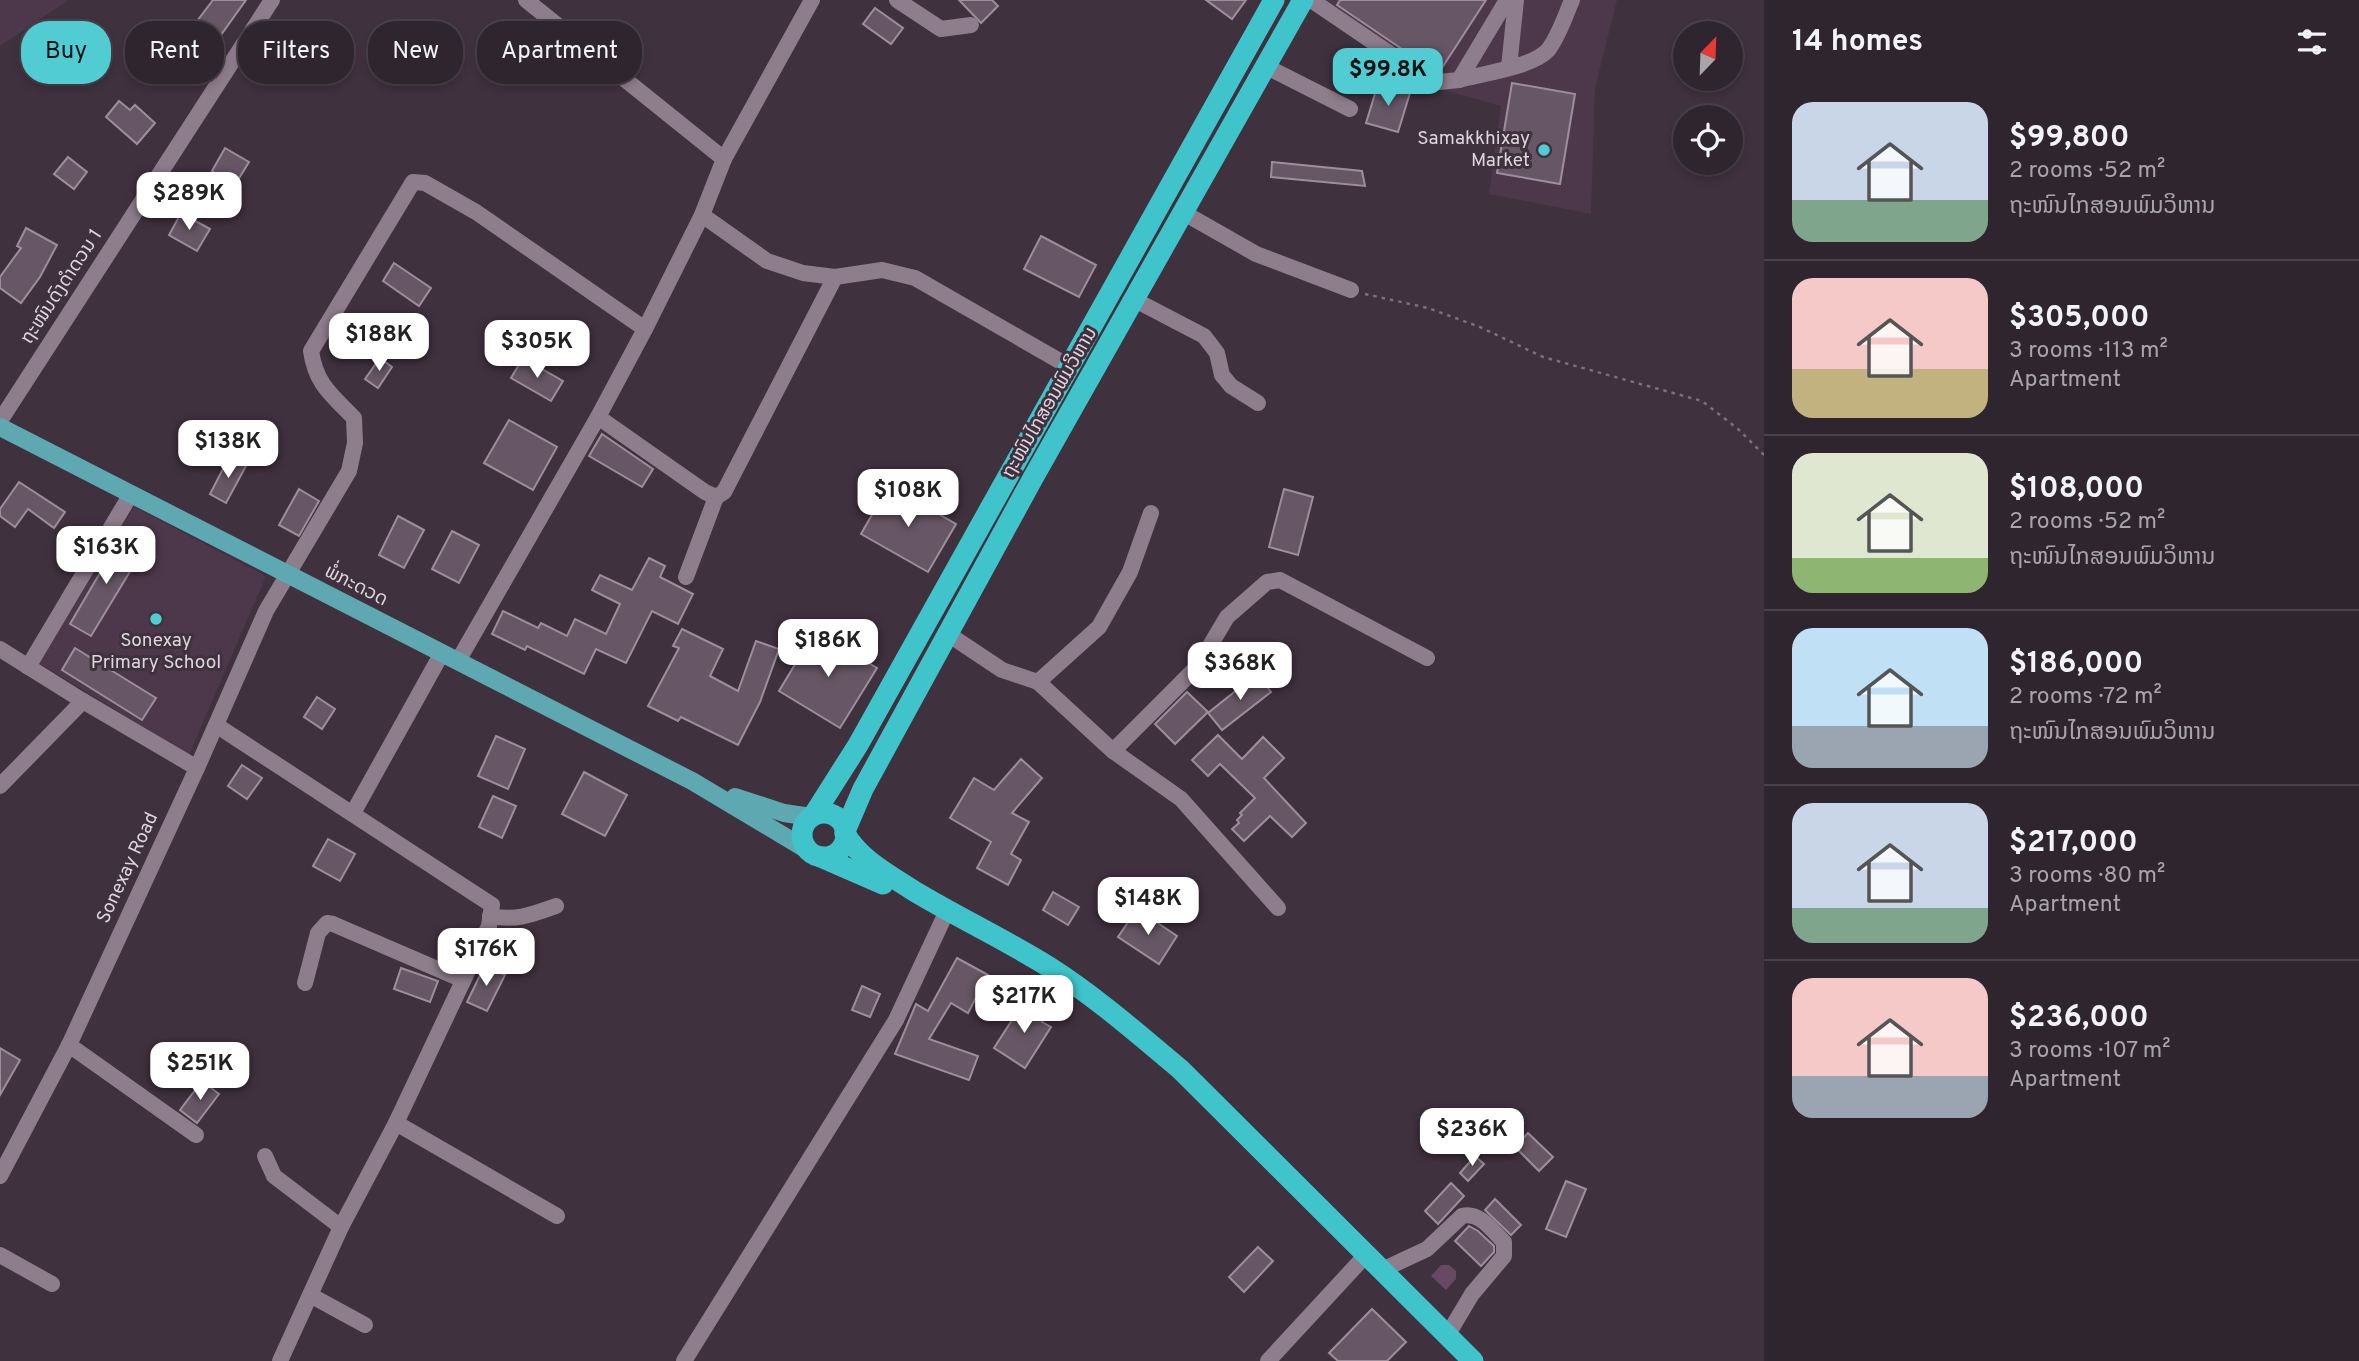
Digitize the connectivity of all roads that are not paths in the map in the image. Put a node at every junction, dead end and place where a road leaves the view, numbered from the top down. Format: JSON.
{"nodes":[{"id":1,"x":272,"y":0,"type":"edge"},
{"id":2,"x":526,"y":0,"type":"edge"},
{"id":3,"x":812,"y":0,"type":"edge"},
{"id":4,"x":897,"y":0,"type":"edge"},
{"id":5,"x":1274,"y":0,"type":"edge"},
{"id":6,"x":1303,"y":0,"type":"edge"},
{"id":7,"x":1311,"y":0,"type":"edge"},
{"id":8,"x":1507,"y":0,"type":"edge"},
{"id":9,"x":1516,"y":0,"type":"edge"},
{"id":10,"x":1572,"y":0,"type":"edge"},
{"id":11,"x":971,"y":25,"type":"dead end"},
{"id":12,"x":1265,"y":66,"type":"junction"},
{"id":13,"x":1509,"y":67,"type":"junction"},
{"id":14,"x":1459,"y":80,"type":"junction"},
{"id":15,"x":1350,"y":109,"type":"dead end"},
{"id":16,"x":724,"y":159,"type":"junction"},
{"id":17,"x":1184,"y":212,"type":"junction"},
{"id":18,"x":702,"y":215,"type":"junction"},
{"id":19,"x":835,"y":277,"type":"junction"},
{"id":20,"x":1351,"y":290,"type":"road end"},
{"id":21,"x":1135,"y":300,"type":"junction"},
{"id":22,"x":645,"y":330,"type":"junction"},
{"id":23,"x":1070,"y":367,"type":"junction"},
{"id":24,"x":1258,"y":403,"type":"dead end"},
{"id":25,"x":597,"y":417,"type":"junction"},
{"id":26,"x":0,"y":421,"type":"edge"},
{"id":27,"x":0,"y":428,"type":"edge"},
{"id":28,"x":1013,"y":467,"type":"junction"},
{"id":29,"x":1034,"y":478,"type":"junction"},
{"id":30,"x":131,"y":494,"type":"junction"},
{"id":31,"x":716,"y":497,"type":"junction"},
{"id":32,"x":1151,"y":513,"type":"dead end"},
{"id":33,"x":286,"y":574,"type":"junction"},
{"id":34,"x":686,"y":577,"type":"dead end"},
{"id":35,"x":948,"y":634,"type":"junction"},
{"id":36,"x":0,"y":649,"type":"edge"},
{"id":37,"x":450,"y":657,"type":"junction"},
{"id":38,"x":1427,"y":658,"type":"dead end"},
{"id":39,"x":28,"y":667,"type":"junction"},
{"id":40,"x":1038,"y":682,"type":"junction"},
{"id":41,"x":83,"y":701,"type":"junction"},
{"id":42,"x":216,"y":725,"type":"junction"},
{"id":43,"x":1113,"y":751,"type":"junction"},
{"id":44,"x":197,"y":768,"type":"junction"},
{"id":45,"x":692,"y":781,"type":"junction"},
{"id":46,"x":1,"y":783,"type":"edge"},
{"id":47,"x":353,"y":813,"type":"junction"},
{"id":48,"x":812,"y":817,"type":"junction"},
{"id":49,"x":845,"y":832,"type":"junction"},
{"id":50,"x":815,"y":854,"type":"junction"},
{"id":51,"x":556,"y":906,"type":"dead end"},
{"id":52,"x":1278,"y":908,"type":"dead end"},
{"id":53,"x":947,"y":911,"type":"junction"},
{"id":54,"x":490,"y":916,"type":"junction"},
{"id":55,"x":463,"y":980,"type":"junction"},
{"id":56,"x":305,"y":983,"type":"dead end"},
{"id":57,"x":69,"y":1045,"type":"junction"},
{"id":58,"x":396,"y":1123,"type":"junction"},
{"id":59,"x":196,"y":1135,"type":"dead end"},
{"id":60,"x":265,"y":1156,"type":"dead end"},
{"id":61,"x":0,"y":1176,"type":"edge"},
{"id":62,"x":556,"y":1216,"type":"dead end"},
{"id":63,"x":341,"y":1227,"type":"junction"},
{"id":64,"x":0,"y":1255,"type":"edge"},
{"id":65,"x":1366,"y":1255,"type":"junction"},
{"id":66,"x":1382,"y":1270,"type":"junction"},
{"id":67,"x":52,"y":1284,"type":"dead end"},
{"id":68,"x":310,"y":1295,"type":"junction"},
{"id":69,"x":365,"y":1325,"type":"dead end"},
{"id":70,"x":1447,"y":1336,"type":"junction"},
{"id":71,"x":280,"y":1361,"type":"edge"},
{"id":72,"x":684,"y":1361,"type":"edge"},
{"id":73,"x":1268,"y":1361,"type":"edge"},
{"id":74,"x":1473,"y":1361,"type":"edge"}],
"edges":[{"from":1,"to":26,"type":"street","name":"ຖະໜົນດົງດຳດວນ 1"},
{"from":2,"to":16,"type":"street"},
{"from":3,"to":16,"type":"street"},
{"from":4,"to":11,"type":"street"},
{"from":5,"to":23,"type":"highway","name":"ຖະໜົນໄກສອນພົມວິຫານ"},
{"from":6,"to":12,"type":"highway","name":"ຖະໜົນໄກສອນພົມວິຫານ"},
{"from":7,"to":14,"type":"street"},
{"from":8,"to":14,"type":"street"},
{"from":9,"to":13,"type":"street"},
{"from":10,"to":13,"type":"street"},
{"from":12,"to":15,"type":"street"},
{"from":12,"to":17,"type":"highway","name":"ຖະໜົນໄກສອນພົມວິຫານ"},
{"from":13,"to":14,"type":"street"},
{"from":16,"to":18,"type":"street"},
{"from":17,"to":20,"type":"street"},
{"from":17,"to":21,"type":"highway","name":"ຖະໜົນໄກສອນພົມວິຫານ"},
{"from":18,"to":19,"type":"street"},
{"from":18,"to":22,"type":"street"},
{"from":19,"to":23,"type":"street"},
{"from":19,"to":31,"type":"street"},
{"from":21,"to":24,"type":"street"},
{"from":21,"to":29,"type":"highway","name":"ຖະໜົນໄກສອນພົມວິຫານ"},
{"from":22,"to":25,"type":"street"},
{"from":22,"to":33,"type":"street","name":"Sonexay Road"},
{"from":23,"to":28,"type":"highway","name":"ຖະໜົນໄກສອນພົມວິຫານ"},
{"from":25,"to":31,"type":"street"},
{"from":25,"to":37,"type":"street"},
{"from":27,"to":30,"type":"main road","name":"ພໍ່ກະດວດ"},
{"from":28,"to":29,"type":"highway"},
{"from":28,"to":48,"type":"highway","name":"ຖະໜົນໄກສອນພົມວິຫານ"},
{"from":29,"to":35,"type":"highway","name":"ຖະໜົນໄກສອນພົມວິຫານ"},
{"from":30,"to":33,"type":"main road","name":"ພໍ່ກະດວດ"},
{"from":30,"to":39,"type":"street"},
{"from":31,"to":34,"type":"street"},
{"from":32,"to":40,"type":"street"},
{"from":33,"to":37,"type":"main road","name":"ພໍ່ກະດວດ"},
{"from":33,"to":42,"type":"street","name":"Sonexay Road"},
{"from":35,"to":40,"type":"street"},
{"from":35,"to":49,"type":"highway","name":"ຖະໜົນໄກສອນພົມວິຫານ"},
{"from":36,"to":39,"type":"street"},
{"from":37,"to":45,"type":"main road","name":"ພໍ່ກະດວດ"},
{"from":37,"to":47,"type":"street"},
{"from":38,"to":43,"type":"street"},
{"from":39,"to":41,"type":"street"},
{"from":40,"to":43,"type":"street"},
{"from":41,"to":44,"type":"street"},
{"from":41,"to":46,"type":"street"},
{"from":42,"to":44,"type":"street","name":"Sonexay Road"},
{"from":42,"to":47,"type":"street"},
{"from":43,"to":52,"type":"street"},
{"from":44,"to":57,"type":"street","name":"Sonexay Road"},
{"from":45,"to":48,"type":"main road"},
{"from":45,"to":50,"type":"main road"},
{"from":47,"to":54,"type":"street"},
{"from":48,"to":49,"type":"highway"},
{"from":48,"to":50,"type":"highway"},
{"from":49,"to":50,"type":"highway"},
{"from":49,"to":53,"type":"highway"},
{"from":50,"to":53,"type":"highway"},
{"from":51,"to":54,"type":"street"},
{"from":53,"to":65,"type":"highway"},
{"from":53,"to":72,"type":"street"},
{"from":54,"to":55,"type":"street"},
{"from":55,"to":56,"type":"street"},
{"from":55,"to":58,"type":"street"},
{"from":57,"to":59,"type":"street"},
{"from":57,"to":61,"type":"street","name":"Sonexay Road"},
{"from":58,"to":62,"type":"street"},
{"from":58,"to":63,"type":"street"},
{"from":60,"to":63,"type":"street"},
{"from":63,"to":68,"type":"street"},
{"from":64,"to":67,"type":"street"},
{"from":65,"to":66,"type":"highway"},
{"from":65,"to":73,"type":"street"},
{"from":66,"to":70,"type":"highway"},
{"from":66,"to":70,"type":"street"},
{"from":68,"to":69,"type":"street"},
{"from":68,"to":71,"type":"street"},
{"from":70,"to":74,"type":"highway"}]}
